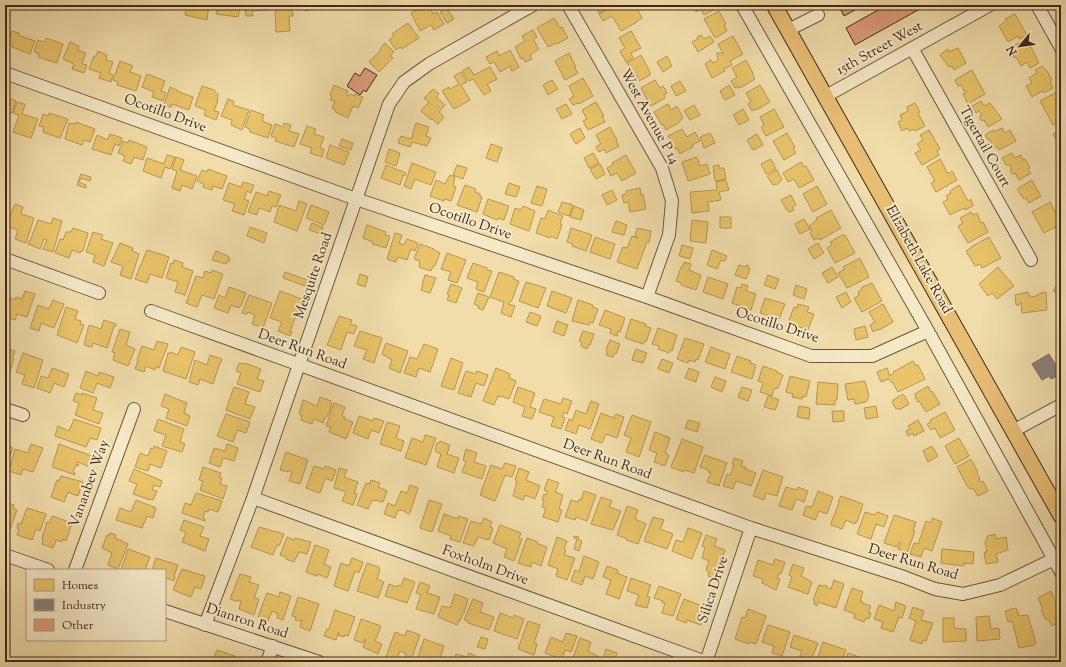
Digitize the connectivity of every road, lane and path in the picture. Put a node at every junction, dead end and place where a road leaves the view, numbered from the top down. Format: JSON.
{"nodes":[{"id":1,"x":533,"y":5,"type":"edge"},
{"id":2,"x":568,"y":5,"type":"edge"},
{"id":3,"x":742,"y":5,"type":"edge"},
{"id":4,"x":774,"y":5,"type":"edge"},
{"id":5,"x":990,"y":5,"type":"edge"},
{"id":6,"x":1037,"y":5,"type":"edge"},
{"id":7,"x":818,"y":15,"type":"dead end"},
{"id":8,"x":788,"y":30,"type":"junction"},
{"id":9,"x":912,"y":48,"type":"junction"},
{"id":10,"x":1061,"y":48,"type":"edge"},
{"id":11,"x":5,"y":72,"type":"edge"},
{"id":12,"x":826,"y":96,"type":"junction"},
{"id":13,"x":356,"y":199,"type":"junction"},
{"id":14,"x":5,"y":259,"type":"edge"},
{"id":15,"x":1030,"y":260,"type":"dead end"},
{"id":16,"x":99,"y":293,"type":"dead end"},
{"id":17,"x":647,"y":297,"type":"junction"},
{"id":18,"x":152,"y":312,"type":"dead end"},
{"id":19,"x":928,"y":331,"type":"junction"},
{"id":20,"x":299,"y":365,"type":"junction"},
{"id":21,"x":1061,"y":405,"type":"edge"},
{"id":22,"x":5,"y":409,"type":"edge"},
{"id":23,"x":134,"y":409,"type":"dead end"},
{"id":24,"x":23,"y":415,"type":"dead end"},
{"id":25,"x":1013,"y":431,"type":"junction"},
{"id":26,"x":253,"y":498,"type":"junction"},
{"id":27,"x":1061,"y":516,"type":"edge"},
{"id":28,"x":751,"y":528,"type":"junction"},
{"id":29,"x":5,"y":555,"type":"edge"},
{"id":30,"x":1054,"y":559,"type":"junction"},
{"id":31,"x":45,"y":569,"type":"edge"},
{"id":32,"x":75,"y":569,"type":"edge"},
{"id":33,"x":1061,"y":572,"type":"edge"},
{"id":34,"x":166,"y":611,"type":"edge"},
{"id":35,"x":205,"y":624,"type":"junction"},
{"id":36,"x":273,"y":646,"type":"junction"},
{"id":37,"x":267,"y":662,"type":"edge"},
{"id":38,"x":320,"y":662,"type":"edge"},
{"id":39,"x":706,"y":662,"type":"edge"}],
"edges":[{"from":1,"to":13,"type":"street","name":"Mesquite Road"},
{"from":2,"to":17,"type":"street","name":"West Avenue P 14"},
{"from":3,"to":19,"type":"street"},
{"from":4,"to":8,"type":"main road","name":"Elizabeth Lake Road"},
{"from":5,"to":9,"type":"street","name":"15th Street West"},
{"from":6,"to":10,"type":"street"},
{"from":7,"to":8,"type":"street"},
{"from":8,"to":12,"type":"main road","name":"Elizabeth Lake Road"},
{"from":9,"to":12,"type":"street","name":"15th Street West"},
{"from":9,"to":15,"type":"street","name":"Tigertail Court"},
{"from":11,"to":13,"type":"street","name":"Ocotillo Drive"},
{"from":12,"to":25,"type":"main road","name":"Elizabeth Lake Road"},
{"from":13,"to":17,"type":"street","name":"Ocotillo Drive"},
{"from":13,"to":20,"type":"street","name":"Mesquite Road"},
{"from":14,"to":16,"type":"street"},
{"from":17,"to":19,"type":"street","name":"Ocotillo Drive"},
{"from":18,"to":20,"type":"street","name":"Deer Run Road"},
{"from":19,"to":30,"type":"street"},
{"from":20,"to":26,"type":"street","name":"Mesquite Road"},
{"from":20,"to":28,"type":"street","name":"Deer Run Road"},
{"from":21,"to":25,"type":"street"},
{"from":22,"to":24,"type":"street"},
{"from":23,"to":32,"type":"street","name":"Vananbev Way"},
{"from":25,"to":27,"type":"main road","name":"Elizabeth Lake Road"},
{"from":26,"to":35,"type":"street","name":"Mesquite Road"},
{"from":26,"to":39,"type":"street","name":"Foxholm Drive"},
{"from":28,"to":30,"type":"street","name":"Deer Run Road"},
{"from":28,"to":39,"type":"street","name":"Silica Drive"},
{"from":29,"to":31,"type":"street"},
{"from":30,"to":33,"type":"street"},
{"from":34,"to":35,"type":"street","name":"Dianron Road"},
{"from":35,"to":36,"type":"street","name":"Dianron Road"},
{"from":36,"to":37,"type":"street"},
{"from":36,"to":38,"type":"street","name":"Dianron Road"}]}
